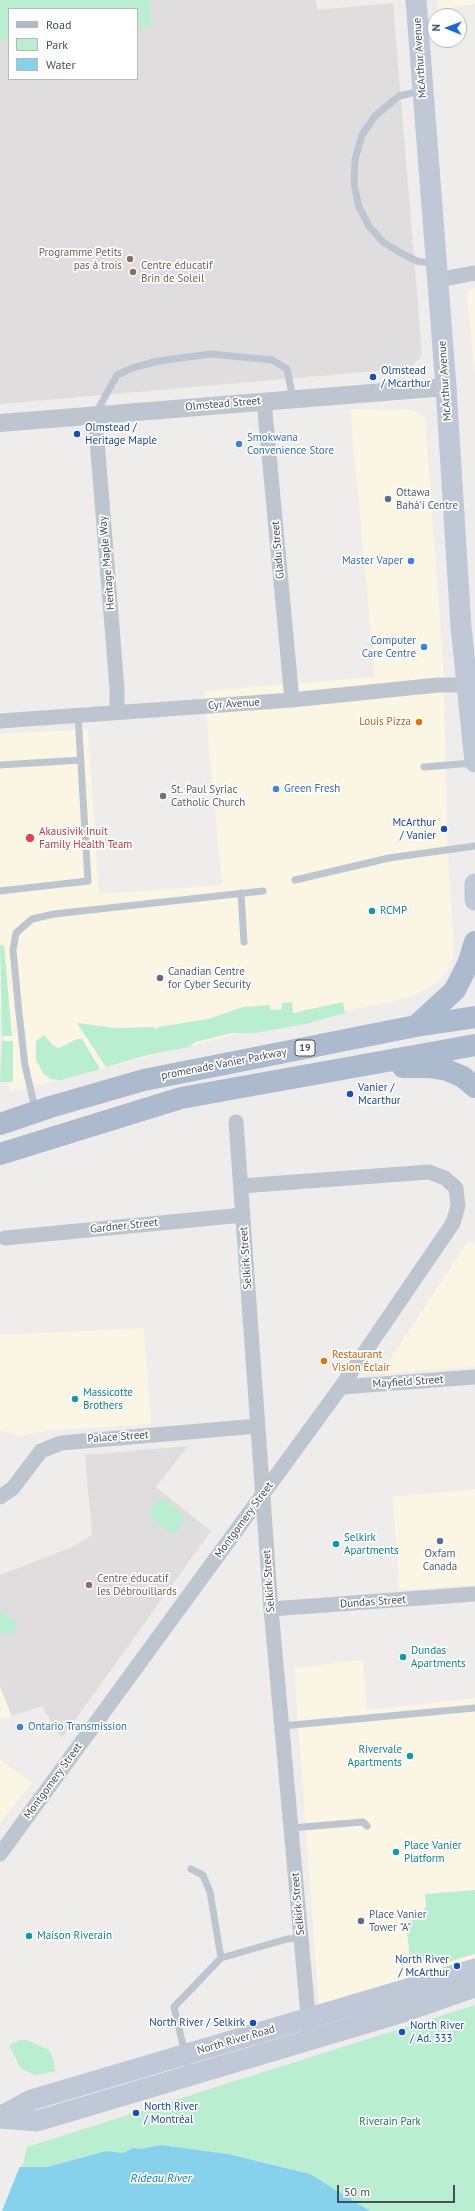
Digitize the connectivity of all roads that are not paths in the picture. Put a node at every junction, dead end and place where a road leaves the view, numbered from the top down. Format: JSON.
{"nodes":[{"id":1,"x":416,"y":0,"type":"edge"},
{"id":2,"x":423,"y":91,"type":"junction"},
{"id":3,"x":436,"y":272,"type":"junction"},
{"id":4,"x":475,"y":273,"type":"edge"},
{"id":5,"x":446,"y":387,"type":"junction"},
{"id":6,"x":293,"y":399,"type":"junction"},
{"id":7,"x":264,"y":401,"type":"junction"},
{"id":8,"x":95,"y":415,"type":"junction"},
{"id":9,"x":0,"y":423,"type":"edge"},
{"id":10,"x":468,"y":626,"type":"edge"},
{"id":11,"x":467,"y":685,"type":"junction"},
{"id":12,"x":292,"y":700,"type":"junction"},
{"id":13,"x":117,"y":712,"type":"junction"},
{"id":14,"x":78,"y":715,"type":"junction"},
{"id":15,"x":0,"y":721,"type":"edge"},
{"id":16,"x":473,"y":723,"type":"edge"},
{"id":17,"x":81,"y":760,"type":"junction"},
{"id":18,"x":475,"y":762,"type":"edge"},
{"id":19,"x":0,"y":765,"type":"edge"},
{"id":20,"x":424,"y":767,"type":"dead end"},
{"id":21,"x":475,"y":846,"type":"edge"},
{"id":22,"x":295,"y":880,"type":"dead end"},
{"id":23,"x":475,"y":884,"type":"edge"},
{"id":24,"x":0,"y":891,"type":"edge"},
{"id":25,"x":263,"y":891,"type":"dead end"},
{"id":26,"x":241,"y":893,"type":"junction"},
{"id":27,"x":475,"y":900,"type":"edge"},
{"id":28,"x":244,"y":942,"type":"dead end"},
{"id":29,"x":475,"y":942,"type":"edge"},
{"id":30,"x":475,"y":1017,"type":"edge"},
{"id":31,"x":416,"y":1026,"type":"junction"},
{"id":32,"x":475,"y":1045,"type":"edge"},
{"id":33,"x":350,"y":1066,"type":"junction"},
{"id":34,"x":475,"y":1087,"type":"edge"},
{"id":35,"x":35,"y":1111,"type":"junction"},
{"id":36,"x":236,"y":1122,"type":"dead end"},
{"id":37,"x":0,"y":1124,"type":"edge"},
{"id":38,"x":0,"y":1154,"type":"edge"},
{"id":39,"x":240,"y":1186,"type":"junction"},
{"id":40,"x":243,"y":1215,"type":"junction"},
{"id":41,"x":5,"y":1238,"type":"dead end"},
{"id":42,"x":475,"y":1377,"type":"edge"},
{"id":43,"x":341,"y":1387,"type":"junction"},
{"id":44,"x":258,"y":1426,"type":"junction"},
{"id":45,"x":263,"y":1494,"type":"junction"},
{"id":46,"x":0,"y":1497,"type":"edge"},
{"id":47,"x":475,"y":1594,"type":"edge"},
{"id":48,"x":271,"y":1610,"type":"junction"},
{"id":49,"x":475,"y":1708,"type":"edge"},
{"id":50,"x":282,"y":1726,"type":"junction"},
{"id":51,"x":367,"y":1826,"type":"dead end"},
{"id":52,"x":291,"y":1828,"type":"junction"},
{"id":53,"x":0,"y":1854,"type":"edge"},
{"id":54,"x":191,"y":1870,"type":"dead end"},
{"id":55,"x":301,"y":1938,"type":"junction"},
{"id":56,"x":220,"y":1958,"type":"junction"},
{"id":57,"x":475,"y":1969,"type":"edge"},
{"id":58,"x":475,"y":1987,"type":"edge"},
{"id":59,"x":310,"y":2029,"type":"junction"},
{"id":60,"x":187,"y":2065,"type":"junction"},
{"id":61,"x":0,"y":2118,"type":"edge"}],
"edges":[{"from":1,"to":2,"type":"main road","name":"McArthur Avenue"},
{"from":2,"to":3,"type":"main road","name":"McArthur Avenue"},
{"from":2,"to":3,"type":"lane"},
{"from":3,"to":4,"type":"street"},
{"from":3,"to":5,"type":"main road","name":"McArthur Avenue"},
{"from":5,"to":6,"type":"street","name":"Olmstead Street"},
{"from":5,"to":10,"type":"main road","name":"McArthur Avenue"},
{"from":6,"to":7,"type":"street","name":"Olmstead Street"},
{"from":6,"to":8,"type":"lane"},
{"from":7,"to":8,"type":"street","name":"Olmstead Street"},
{"from":7,"to":12,"type":"street","name":"Gladu Street"},
{"from":8,"to":9,"type":"street","name":"Olmstead Street"},
{"from":8,"to":13,"type":"street","name":"Heritage Maple Way"},
{"from":10,"to":11,"type":"main road","name":"McArthur Avenue"},
{"from":11,"to":12,"type":"street","name":"Cyr Avenue"},
{"from":11,"to":16,"type":"main road","name":"McArthur Avenue"},
{"from":12,"to":13,"type":"street","name":"Cyr Avenue"},
{"from":13,"to":14,"type":"street","name":"Cyr Avenue"},
{"from":14,"to":15,"type":"street","name":"Cyr Avenue"},
{"from":14,"to":17,"type":"lane"},
{"from":16,"to":18,"type":"main road","name":"McArthur Avenue"},
{"from":17,"to":19,"type":"lane"},
{"from":17,"to":24,"type":"lane"},
{"from":18,"to":20,"type":"lane"},
{"from":21,"to":22,"type":"lane"},
{"from":23,"to":27,"type":"main road"},
{"from":25,"to":26,"type":"lane"},
{"from":26,"to":28,"type":"lane"},
{"from":26,"to":35,"type":"lane"},
{"from":29,"to":31,"type":"main road"},
{"from":30,"to":31,"type":"main road","name":"promenade Vanier Parkway","number":"19"},
{"from":31,"to":35,"type":"main road","name":"promenade Vanier Parkway","number":"19"},
{"from":32,"to":33,"type":"main road"},
{"from":33,"to":34,"type":"main road"},
{"from":33,"to":38,"type":"main road"},
{"from":35,"to":37,"type":"main road","name":"promenade Vanier Parkway","number":"19"},
{"from":36,"to":39,"type":"street","name":"Selkirk Street"},
{"from":39,"to":40,"type":"street","name":"Selkirk Street"},
{"from":39,"to":43,"type":"street","name":"Montgomery Street"},
{"from":40,"to":41,"type":"street","name":"Gardner Street"},
{"from":40,"to":44,"type":"street","name":"Selkirk Street"},
{"from":42,"to":43,"type":"street","name":"Mayfield Street"},
{"from":43,"to":45,"type":"street","name":"Montgomery Street"},
{"from":44,"to":45,"type":"street","name":"Selkirk Street"},
{"from":44,"to":46,"type":"street","name":"Palace Street"},
{"from":45,"to":48,"type":"street","name":"Selkirk Street"},
{"from":45,"to":53,"type":"street","name":"Montgomery Street"},
{"from":47,"to":48,"type":"street","name":"Dundas Street"},
{"from":48,"to":50,"type":"street","name":"Selkirk Street"},
{"from":49,"to":50,"type":"lane"},
{"from":50,"to":52,"type":"street","name":"Selkirk Street"},
{"from":51,"to":52,"type":"lane"},
{"from":52,"to":55,"type":"street","name":"Selkirk Street"},
{"from":54,"to":56,"type":"lane"},
{"from":55,"to":56,"type":"lane"},
{"from":55,"to":59,"type":"street","name":"Selkirk Street"},
{"from":56,"to":60,"type":"lane"},
{"from":57,"to":59,"type":"main road","name":"North River Road"},
{"from":58,"to":59,"type":"main road","name":"North River Road"},
{"from":59,"to":60,"type":"main road","name":"North River Road"},
{"from":60,"to":61,"type":"main road","name":"North River Road"}]}
